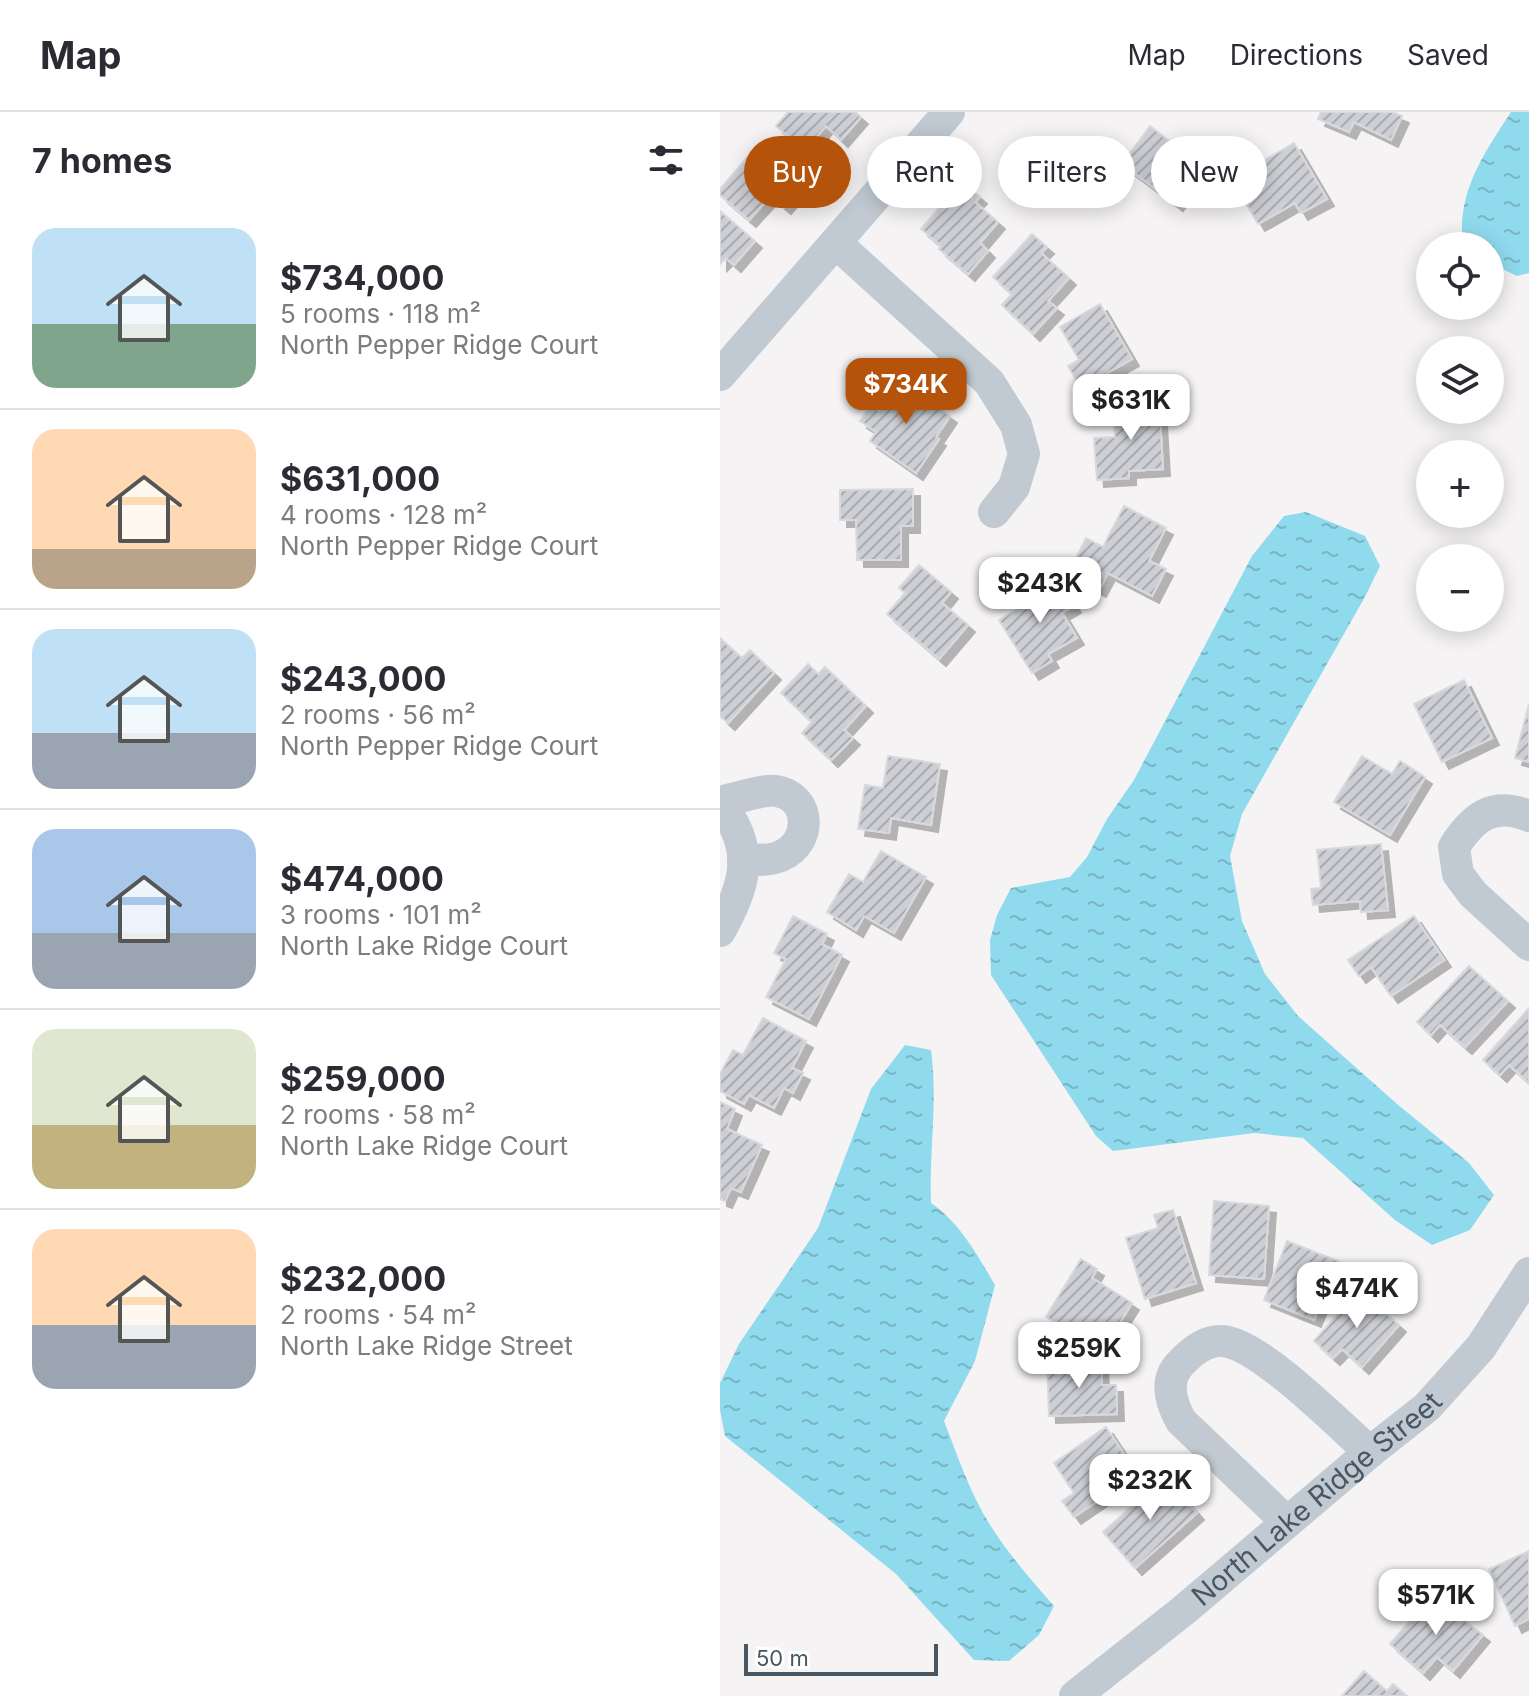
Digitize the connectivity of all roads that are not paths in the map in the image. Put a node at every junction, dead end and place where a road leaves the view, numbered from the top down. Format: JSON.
{"nodes":[{"id":1,"x":949,"y":112,"type":"edge"},
{"id":2,"x":837,"y":244,"type":"junction"},
{"id":3,"x":720,"y":375,"type":"edge"},
{"id":4,"x":994,"y":512,"type":"dead end"},
{"id":5,"x":720,"y":803,"type":"edge"},
{"id":6,"x":1529,"y":816,"type":"edge"},
{"id":7,"x":743,"y":860,"type":"junction"},
{"id":8,"x":720,"y":931,"type":"edge"},
{"id":9,"x":1529,"y":945,"type":"edge"},
{"id":10,"x":1529,"y":1273,"type":"edge"},
{"id":11,"x":1370,"y":1452,"type":"junction"},
{"id":12,"x":1287,"y":1522,"type":"junction"},
{"id":13,"x":1075,"y":1696,"type":"edge"}],
"edges":[{"from":1,"to":2,"type":"street"},
{"from":2,"to":3,"type":"street"},
{"from":2,"to":4,"type":"street"},
{"from":5,"to":7,"type":"street"},
{"from":5,"to":7,"type":"street"},
{"from":6,"to":9,"type":"street"},
{"from":7,"to":8,"type":"street"},
{"from":10,"to":11,"type":"street","name":"North Lake Ridge Street"},
{"from":11,"to":12,"type":"street","name":"North Lake Ridge Street"},
{"from":11,"to":12,"type":"street"},
{"from":12,"to":13,"type":"street","name":"North Lake Ridge Street"}]}
